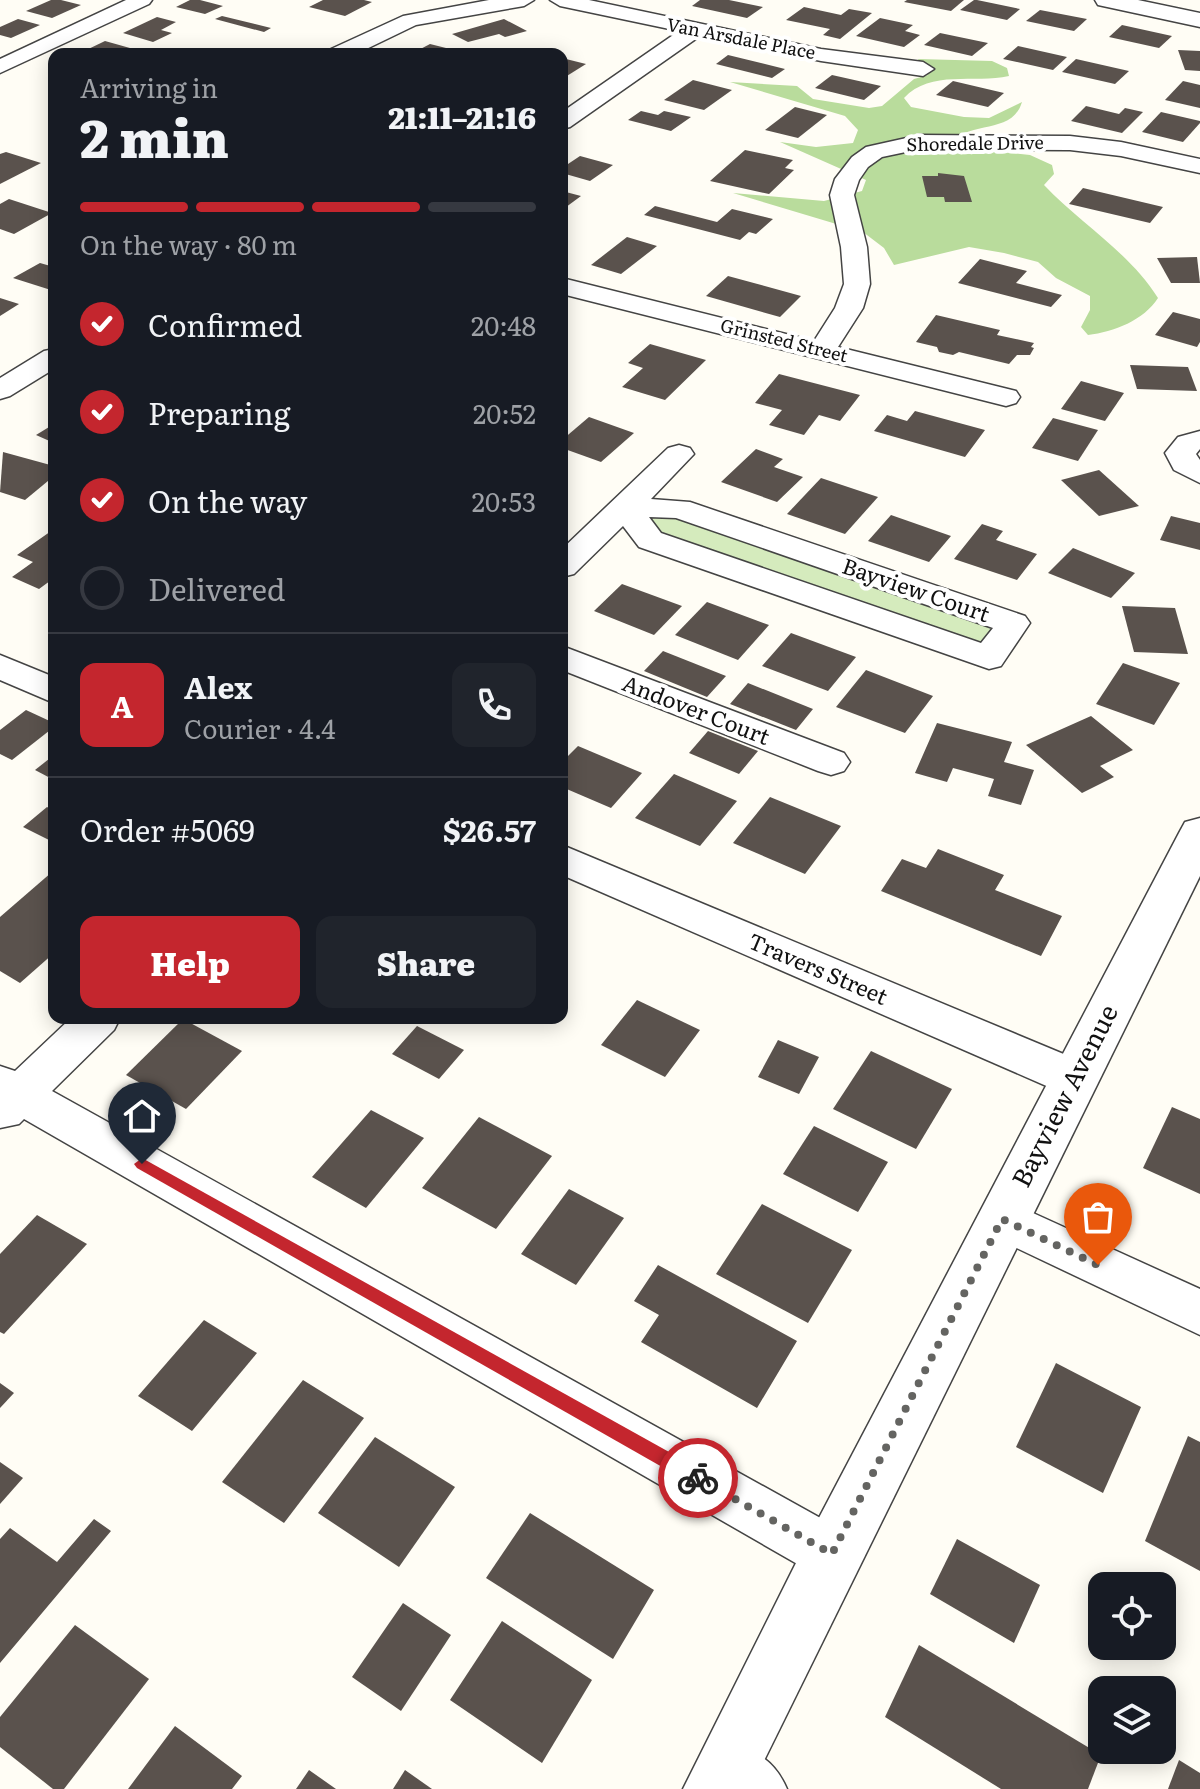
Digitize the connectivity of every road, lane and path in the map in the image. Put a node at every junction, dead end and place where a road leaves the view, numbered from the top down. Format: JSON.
{"nodes":[{"id":1,"x":142,"y":0,"type":"edge"},
{"id":2,"x":524,"y":0,"type":"edge"},
{"id":3,"x":560,"y":0,"type":"edge"},
{"id":4,"x":1106,"y":0,"type":"edge"},
{"id":5,"x":1200,"y":20,"type":"edge"},
{"id":6,"x":695,"y":30,"type":"junction"},
{"id":7,"x":352,"y":48,"type":"edge"},
{"id":8,"x":0,"y":67,"type":"edge"},
{"id":9,"x":923,"y":69,"type":"dead end"},
{"id":10,"x":568,"y":118,"type":"edge"},
{"id":11,"x":1200,"y":166,"type":"edge"},
{"id":12,"x":568,"y":287,"type":"edge"},
{"id":13,"x":822,"y":350,"type":"junction"},
{"id":14,"x":48,"y":361,"type":"edge"},
{"id":15,"x":0,"y":390,"type":"edge"},
{"id":16,"x":1006,"y":397,"type":"dead end"},
{"id":17,"x":1200,"y":440,"type":"edge"},
{"id":18,"x":679,"y":454,"type":"dead end"},
{"id":19,"x":1200,"y":474,"type":"edge"},
{"id":20,"x":624,"y":507,"type":"junction"},
{"id":21,"x":568,"y":561,"type":"edge"},
{"id":22,"x":568,"y":659,"type":"edge"},
{"id":23,"x":0,"y":666,"type":"edge"},
{"id":24,"x":48,"y":688,"type":"edge"},
{"id":25,"x":831,"y":762,"type":"dead end"},
{"id":26,"x":1196,"y":851,"type":"edge"},
{"id":27,"x":568,"y":862,"type":"edge"},
{"id":28,"x":92,"y":1024,"type":"edge"},
{"id":29,"x":1074,"y":1078,"type":"junction"},
{"id":30,"x":6,"y":1098,"type":"edge"},
{"id":31,"x":1002,"y":1219,"type":"junction"},
{"id":32,"x":1200,"y":1313,"type":"edge"},
{"id":33,"x":832,"y":1554,"type":"junction"},
{"id":34,"x":733,"y":1782,"type":"edge"}],
"edges":[{"from":1,"to":8,"type":"street"},
{"from":2,"to":7,"type":"street"},
{"from":3,"to":6,"type":"street","name":"Van Arsdale Place"},
{"from":4,"to":5,"type":"street"},
{"from":6,"to":9,"type":"street","name":"Van Arsdale Place"},
{"from":6,"to":10,"type":"street"},
{"from":11,"to":13,"type":"street","name":"Shoredale Drive"},
{"from":12,"to":13,"type":"street","name":"Grinsted Street"},
{"from":13,"to":16,"type":"street","name":"Grinsted Street"},
{"from":14,"to":15,"type":"street"},
{"from":17,"to":19,"type":"street"},
{"from":18,"to":20,"type":"street"},
{"from":20,"to":20,"type":"street","name":"Bayview Court"},
{"from":20,"to":21,"type":"street"},
{"from":22,"to":25,"type":"street","name":"Andover Court"},
{"from":23,"to":24,"type":"street"},
{"from":26,"to":29,"type":"street","name":"Bayview Avenue"},
{"from":27,"to":29,"type":"street","name":"Travers Street"},
{"from":28,"to":30,"type":"street"},
{"from":29,"to":31,"type":"street","name":"Bayview Avenue"},
{"from":30,"to":33,"type":"street"},
{"from":31,"to":32,"type":"street"},
{"from":31,"to":33,"type":"street","name":"Bayview Avenue"},
{"from":33,"to":34,"type":"street","name":"Bayview Avenue"}]}
